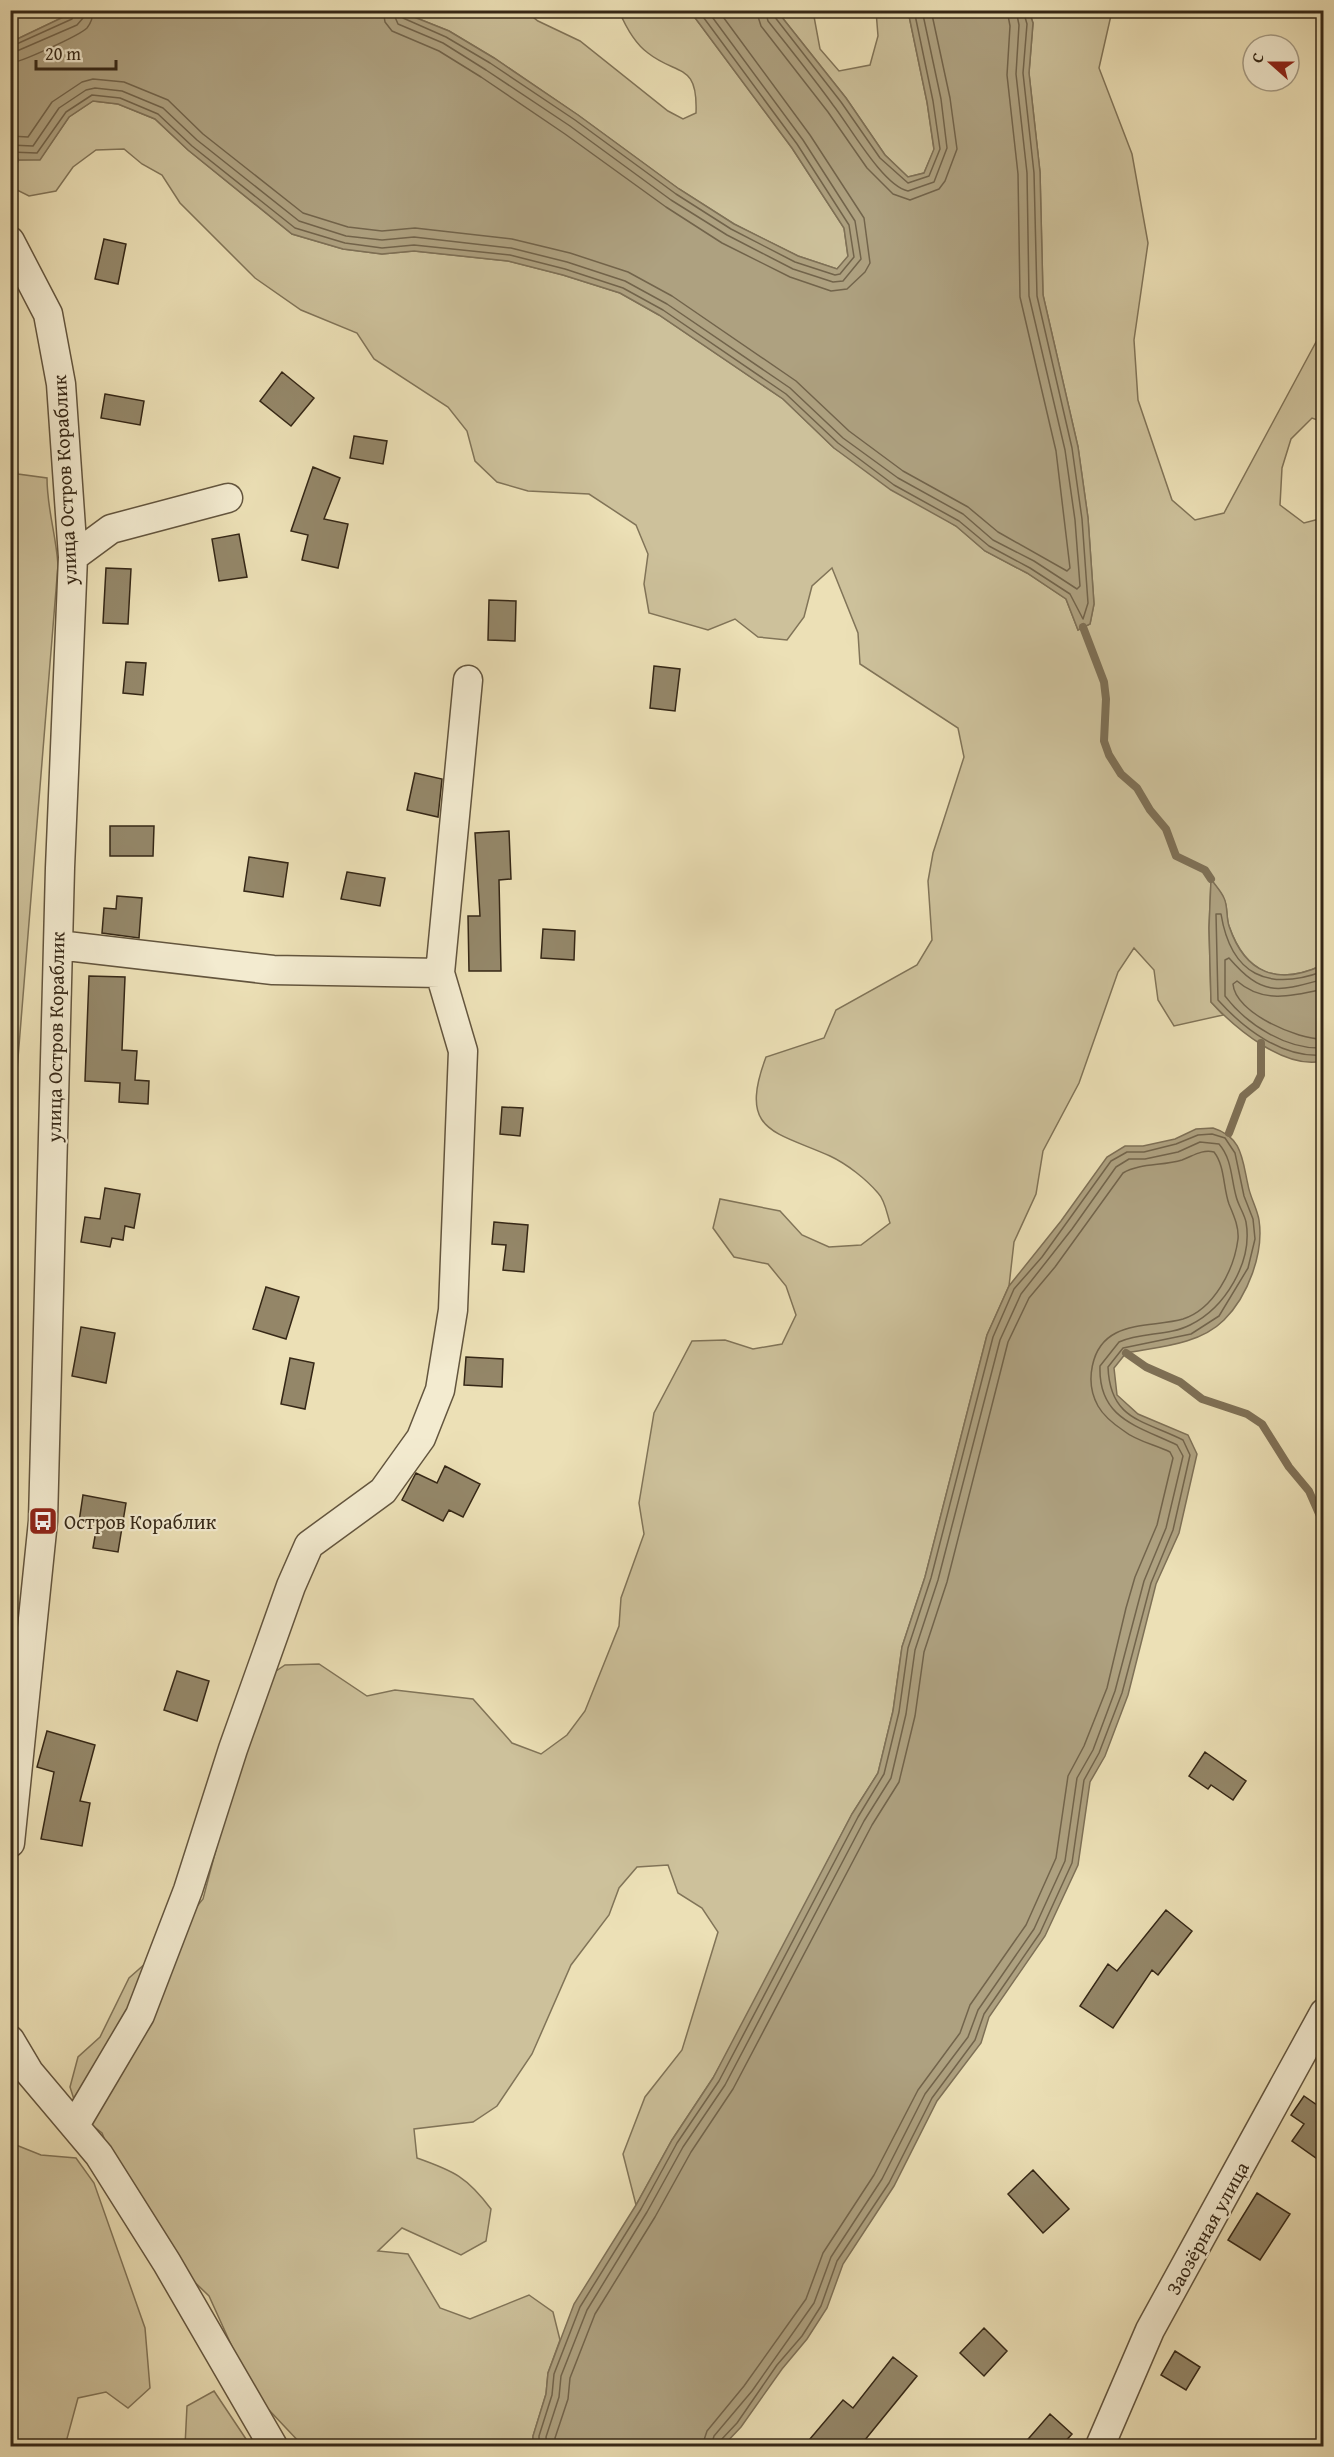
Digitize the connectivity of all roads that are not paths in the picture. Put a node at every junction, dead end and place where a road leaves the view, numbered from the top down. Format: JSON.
{"nodes":[{"id":1,"x":10,"y":241,"type":"edge"},
{"id":2,"x":228,"y":498,"type":"dead end"},
{"id":3,"x":73,"y":557,"type":"junction"},
{"id":4,"x":468,"y":680,"type":"dead end"},
{"id":5,"x":58,"y":945,"type":"junction"},
{"id":6,"x":440,"y":974,"type":"junction"},
{"id":7,"x":10,"y":1843,"type":"edge"},
{"id":8,"x":1323,"y":2013,"type":"edge"},
{"id":9,"x":10,"y":2040,"type":"edge"},
{"id":10,"x":75,"y":2125,"type":"junction"},
{"id":11,"x":273,"y":2446,"type":"edge"},
{"id":12,"x":1100,"y":2446,"type":"edge"}],
"edges":[{"from":1,"to":3,"type":"street","name":"улица Остров Кораблик"},
{"from":2,"to":3,"type":"street"},
{"from":3,"to":5,"type":"street","name":"улица Остров Кораблик"},
{"from":4,"to":6,"type":"street"},
{"from":5,"to":6,"type":"street"},
{"from":5,"to":7,"type":"street","name":"улица Остров Кораблик"},
{"from":6,"to":10,"type":"street"},
{"from":8,"to":12,"type":"street","name":"Заозёрная улица"},
{"from":9,"to":10,"type":"street"},
{"from":10,"to":11,"type":"street"}]}
